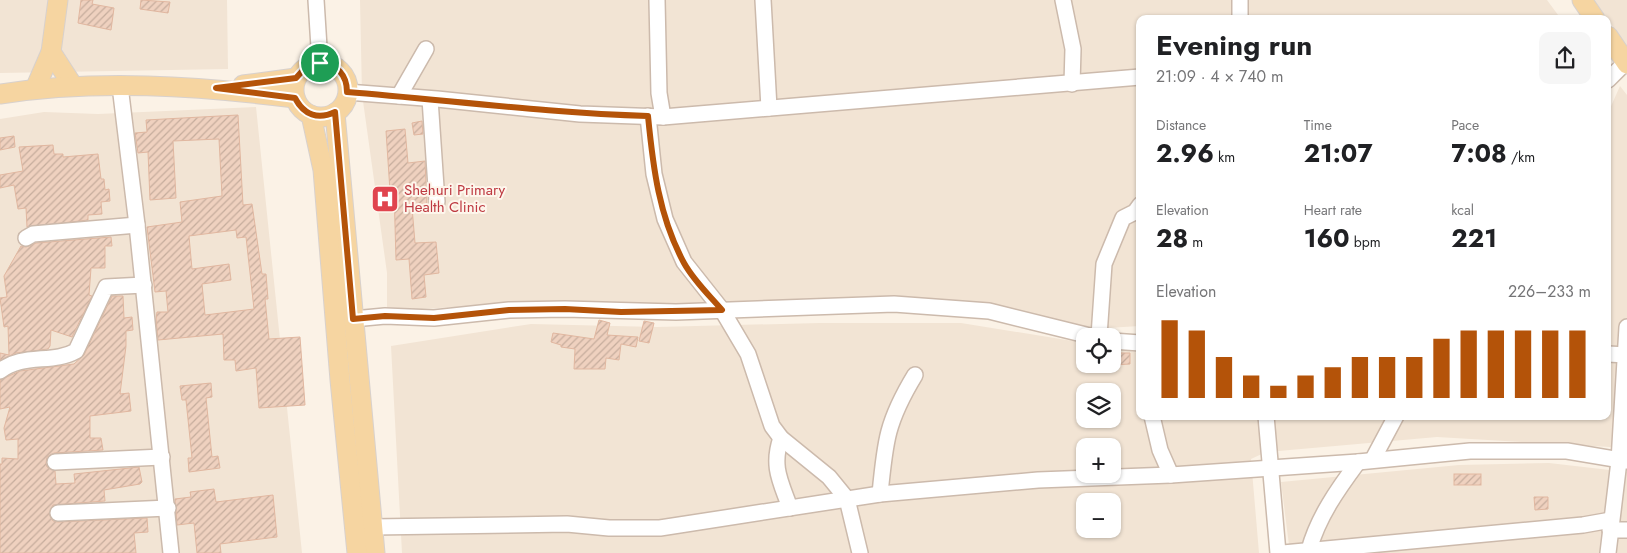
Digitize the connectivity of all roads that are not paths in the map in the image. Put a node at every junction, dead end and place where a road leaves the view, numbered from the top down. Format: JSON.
{"nodes":[{"id":1,"x":58,"y":0,"type":"edge"},
{"id":2,"x":316,"y":0,"type":"edge"},
{"id":3,"x":657,"y":0,"type":"edge"},
{"id":4,"x":763,"y":0,"type":"edge"},
{"id":5,"x":1063,"y":0,"type":"edge"},
{"id":6,"x":1240,"y":0,"type":"edge"},
{"id":7,"x":1582,"y":0,"type":"edge"},
{"id":8,"x":1240,"y":15,"type":"edge"},
{"id":9,"x":1592,"y":15,"type":"edge"},
{"id":10,"x":1611,"y":40,"type":"edge"},
{"id":11,"x":426,"y":48,"type":"dead end"},
{"id":12,"x":51,"y":52,"type":"junction"},
{"id":13,"x":320,"y":63,"type":"junction"},
{"id":14,"x":1626,"y":63,"type":"edge"},
{"id":15,"x":1611,"y":77,"type":"edge"},
{"id":16,"x":296,"y":78,"type":"junction"},
{"id":17,"x":1136,"y":82,"type":"edge"},
{"id":18,"x":1072,"y":84,"type":"junction"},
{"id":19,"x":73,"y":86,"type":"junction"},
{"id":20,"x":120,"y":86,"type":"junction"},
{"id":21,"x":216,"y":88,"type":"junction"},
{"id":22,"x":35,"y":89,"type":"junction"},
{"id":23,"x":347,"y":92,"type":"junction"},
{"id":24,"x":0,"y":94,"type":"edge"},
{"id":25,"x":398,"y":96,"type":"junction"},
{"id":26,"x":295,"y":98,"type":"junction"},
{"id":27,"x":430,"y":99,"type":"junction"},
{"id":28,"x":769,"y":108,"type":"junction"},
{"id":29,"x":335,"y":112,"type":"junction"},
{"id":30,"x":311,"y":115,"type":"junction"},
{"id":31,"x":656,"y":116,"type":"junction"},
{"id":32,"x":437,"y":202,"type":"dead end"},
{"id":33,"x":1136,"y":211,"type":"edge"},
{"id":34,"x":137,"y":225,"type":"junction"},
{"id":35,"x":26,"y":238,"type":"dead end"},
{"id":36,"x":144,"y":285,"type":"junction"},
{"id":37,"x":722,"y":310,"type":"junction"},
{"id":38,"x":353,"y":319,"type":"junction"},
{"id":39,"x":1627,"y":327,"type":"edge"},
{"id":40,"x":1100,"y":328,"type":"edge"},
{"id":41,"x":1076,"y":332,"type":"edge"},
{"id":42,"x":1121,"y":341,"type":"edge"},
{"id":43,"x":1136,"y":343,"type":"edge"},
{"id":44,"x":1611,"y":354,"type":"edge"},
{"id":45,"x":1626,"y":355,"type":"edge"},
{"id":46,"x":0,"y":371,"type":"edge"},
{"id":47,"x":914,"y":375,"type":"dead end"},
{"id":48,"x":1153,"y":420,"type":"edge"},
{"id":49,"x":1266,"y":420,"type":"edge"},
{"id":50,"x":1393,"y":420,"type":"edge"},
{"id":51,"x":781,"y":438,"type":"junction"},
{"id":52,"x":162,"y":457,"type":"junction"},
{"id":53,"x":1366,"y":460,"type":"junction"},
{"id":54,"x":1623,"y":461,"type":"edge"},
{"id":55,"x":55,"y":462,"type":"dead end"},
{"id":56,"x":1270,"y":466,"type":"junction"},
{"id":57,"x":1171,"y":475,"type":"junction"},
{"id":58,"x":880,"y":494,"type":"junction"},
{"id":59,"x":846,"y":499,"type":"junction"},
{"id":60,"x":168,"y":508,"type":"junction"},
{"id":61,"x":790,"y":508,"type":"junction"},
{"id":62,"x":58,"y":513,"type":"dead end"},
{"id":63,"x":1611,"y":525,"type":"junction"},
{"id":64,"x":373,"y":527,"type":"junction"},
{"id":65,"x":1627,"y":530,"type":"edge"},
{"id":66,"x":1382,"y":548,"type":"edge"},
{"id":67,"x":1309,"y":550,"type":"junction"},
{"id":68,"x":171,"y":553,"type":"edge"},
{"id":69,"x":357,"y":553,"type":"edge"},
{"id":70,"x":375,"y":553,"type":"edge"},
{"id":71,"x":860,"y":553,"type":"edge"},
{"id":72,"x":1278,"y":553,"type":"edge"},
{"id":73,"x":1283,"y":553,"type":"edge"},
{"id":74,"x":1608,"y":553,"type":"edge"}],
"edges":[{"from":1,"to":12,"type":"main road"},
{"from":2,"to":13,"type":"street"},
{"from":3,"to":31,"type":"street"},
{"from":4,"to":28,"type":"street"},
{"from":5,"to":18,"type":"street"},
{"from":6,"to":8,"type":"street"},
{"from":7,"to":9,"type":"main road"},
{"from":10,"to":14,"type":"main road"},
{"from":11,"to":25,"type":"street"},
{"from":12,"to":19,"type":"main road"},
{"from":12,"to":22,"type":"main road"},
{"from":13,"to":16,"type":"main road"},
{"from":13,"to":23,"type":"main road"},
{"from":14,"to":15,"type":"street"},
{"from":16,"to":21,"type":"main road"},
{"from":16,"to":26,"type":"main road"},
{"from":17,"to":18,"type":"street"},
{"from":18,"to":28,"type":"street"},
{"from":19,"to":20,"type":"main road"},
{"from":19,"to":22,"type":"main road"},
{"from":20,"to":21,"type":"main road"},
{"from":20,"to":34,"type":"street"},
{"from":21,"to":26,"type":"main road"},
{"from":22,"to":24,"type":"main road"},
{"from":23,"to":25,"type":"street"},
{"from":23,"to":29,"type":"main road"},
{"from":25,"to":27,"type":"street"},
{"from":26,"to":30,"type":"main road"},
{"from":27,"to":31,"type":"street"},
{"from":27,"to":32,"type":"street"},
{"from":28,"to":31,"type":"street"},
{"from":29,"to":30,"type":"main road"},
{"from":29,"to":38,"type":"main road"},
{"from":30,"to":69,"type":"main road"},
{"from":31,"to":37,"type":"street"},
{"from":33,"to":40,"type":"street"},
{"from":34,"to":35,"type":"street"},
{"from":34,"to":36,"type":"street"},
{"from":36,"to":46,"type":"street"},
{"from":36,"to":52,"type":"street"},
{"from":37,"to":38,"type":"street"},
{"from":37,"to":41,"type":"street"},
{"from":37,"to":51,"type":"street"},
{"from":38,"to":64,"type":"main road"},
{"from":39,"to":45,"type":"street"},
{"from":42,"to":43,"type":"street"},
{"from":44,"to":45,"type":"street"},
{"from":45,"to":54,"type":"street"},
{"from":47,"to":58,"type":"street"},
{"from":48,"to":57,"type":"street"},
{"from":49,"to":56,"type":"street"},
{"from":50,"to":53,"type":"street"},
{"from":51,"to":59,"type":"street"},
{"from":51,"to":61,"type":"street"},
{"from":52,"to":55,"type":"street"},
{"from":52,"to":60,"type":"street"},
{"from":53,"to":54,"type":"street"},
{"from":53,"to":56,"type":"street"},
{"from":53,"to":67,"type":"street"},
{"from":54,"to":63,"type":"street"},
{"from":56,"to":57,"type":"street"},
{"from":56,"to":72,"type":"street"},
{"from":57,"to":58,"type":"street"},
{"from":58,"to":59,"type":"street"},
{"from":59,"to":61,"type":"street"},
{"from":59,"to":71,"type":"street"},
{"from":60,"to":62,"type":"street"},
{"from":60,"to":68,"type":"street"},
{"from":61,"to":64,"type":"street"},
{"from":63,"to":65,"type":"street"},
{"from":63,"to":66,"type":"street"},
{"from":63,"to":74,"type":"street"},
{"from":64,"to":70,"type":"main road"},
{"from":66,"to":67,"type":"street"},
{"from":67,"to":73,"type":"street"}]}
